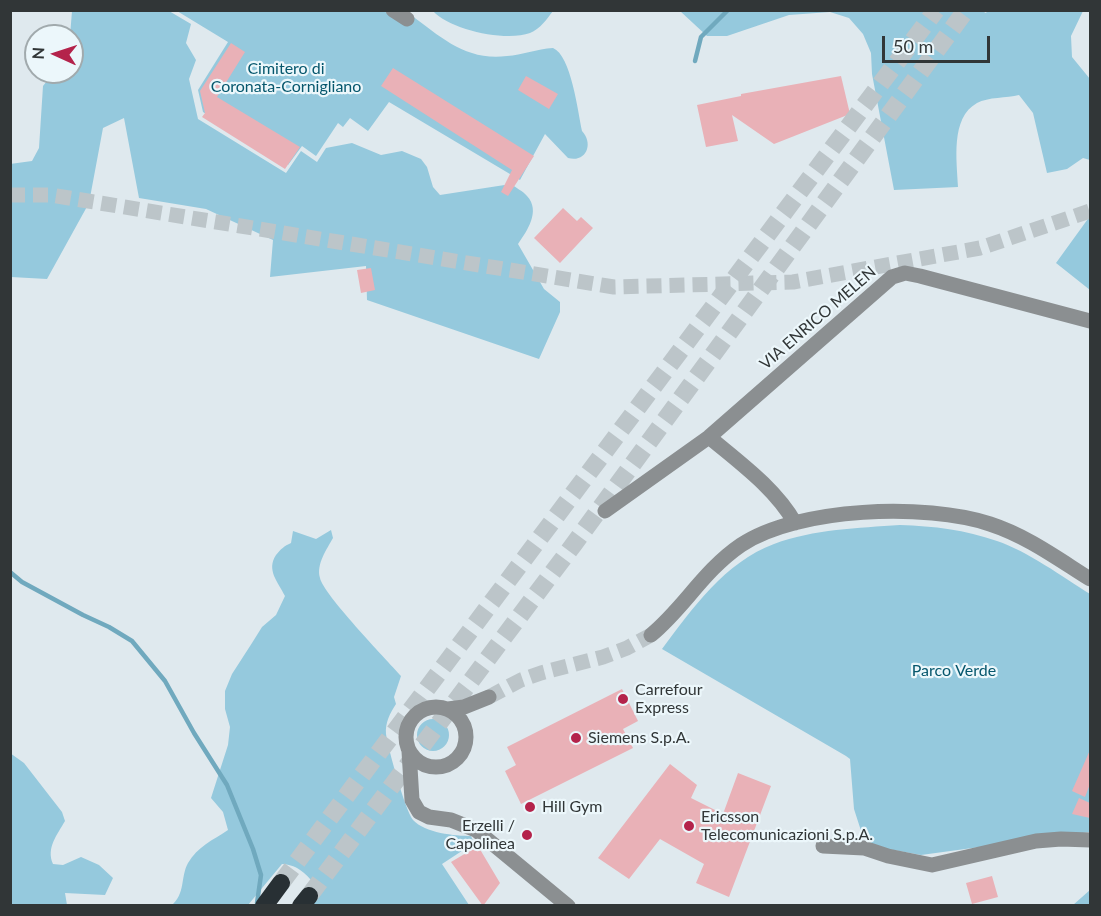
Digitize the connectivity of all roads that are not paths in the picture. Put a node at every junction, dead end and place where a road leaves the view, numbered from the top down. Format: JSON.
{"nodes":[{"id":1,"x":393,"y":10,"type":"edge"},
{"id":2,"x":407,"y":19,"type":"dead end"},
{"id":3,"x":1090,"y":321,"type":"edge"},
{"id":4,"x":709,"y":437,"type":"junction"},
{"id":5,"x":605,"y":511,"type":"dead end"},
{"id":6,"x":795,"y":523,"type":"junction"},
{"id":7,"x":1090,"y":579,"type":"edge"},
{"id":8,"x":651,"y":635,"type":"tunnel mouth"},
{"id":9,"x":448,"y":709,"type":"junction"},
{"id":10,"x":465,"y":729,"type":"junction"},
{"id":11,"x":409,"y":751,"type":"junction"},
{"id":12,"x":423,"y":765,"type":"junction"},
{"id":13,"x":411,"y":793,"type":"junction"},
{"id":14,"x":1090,"y":840,"type":"edge"},
{"id":15,"x":823,"y":846,"type":"dead end"},
{"id":16,"x":281,"y":883,"type":"tunnel mouth"},
{"id":17,"x":264,"y":906,"type":"edge"},
{"id":18,"x":568,"y":906,"type":"edge"}],
"edges":[{"from":1,"to":2,"type":"street"},
{"from":3,"to":4,"type":"street","name":"VIA ENRICO MELEN"},
{"from":4,"to":5,"type":"street","name":"VIA ENRICO MELEN"},
{"from":4,"to":6,"type":"street"},
{"from":6,"to":7,"type":"street"},
{"from":6,"to":8,"type":"street"},
{"from":9,"to":10,"type":"street"},
{"from":9,"to":10,"type":"street"},
{"from":9,"to":11,"type":"street"},
{"from":10,"to":12,"type":"street"},
{"from":11,"to":12,"type":"street"},
{"from":11,"to":13,"type":"street"},
{"from":12,"to":13,"type":"street"},
{"from":13,"to":18,"type":"street"},
{"from":14,"to":15,"type":"street"},
{"from":16,"to":17,"type":"highway"}]}
